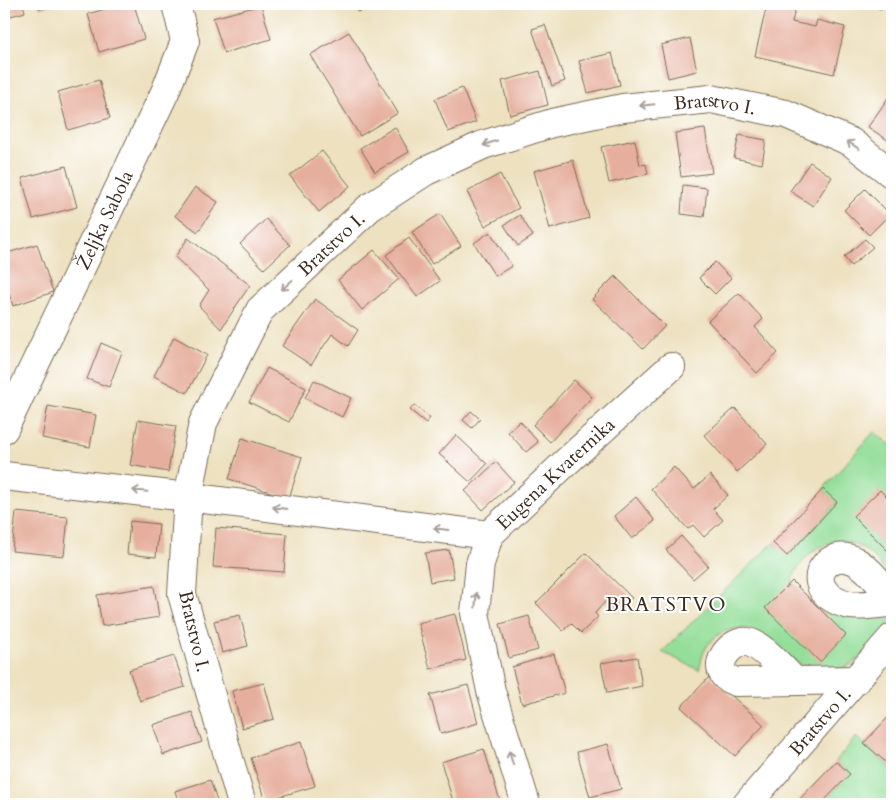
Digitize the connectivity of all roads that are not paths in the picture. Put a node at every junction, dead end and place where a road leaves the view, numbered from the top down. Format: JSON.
{"nodes":[{"id":1,"x":176,"y":4,"type":"edge"},
{"id":2,"x":892,"y":174,"type":"edge"},
{"id":3,"x":670,"y":368,"type":"dead end"},
{"id":4,"x":4,"y":429,"type":"edge"},
{"id":5,"x":4,"y":476,"type":"edge"},
{"id":6,"x":188,"y":497,"type":"junction"},
{"id":7,"x":489,"y":535,"type":"junction"},
{"id":8,"x":892,"y":638,"type":"edge"},
{"id":9,"x":856,"y":680,"type":"junction"},
{"id":10,"x":795,"y":681,"type":"dead end"},
{"id":11,"x":242,"y":804,"type":"edge"},
{"id":12,"x":526,"y":804,"type":"edge"},
{"id":13,"x":747,"y":804,"type":"edge"}],
"edges":[{"from":1,"to":4,"type":"street","name":"Željka Sabola"},
{"from":2,"to":6,"type":"street","name":"Bratstvo I.","one_way":true},
{"from":3,"to":7,"type":"street","name":"Eugena Kvaternika"},
{"from":6,"to":5,"type":"street","one_way":true},
{"from":7,"to":6,"type":"street","one_way":true},
{"from":6,"to":11,"type":"street","name":"Bratstvo I."},
{"from":12,"to":7,"type":"street","name":"Eugena Kvaternika","one_way":true},
{"from":8,"to":9,"type":"street","name":"Bratstvo I."},
{"from":9,"to":10,"type":"street"},
{"from":9,"to":13,"type":"street","name":"Bratstvo I."}]}
